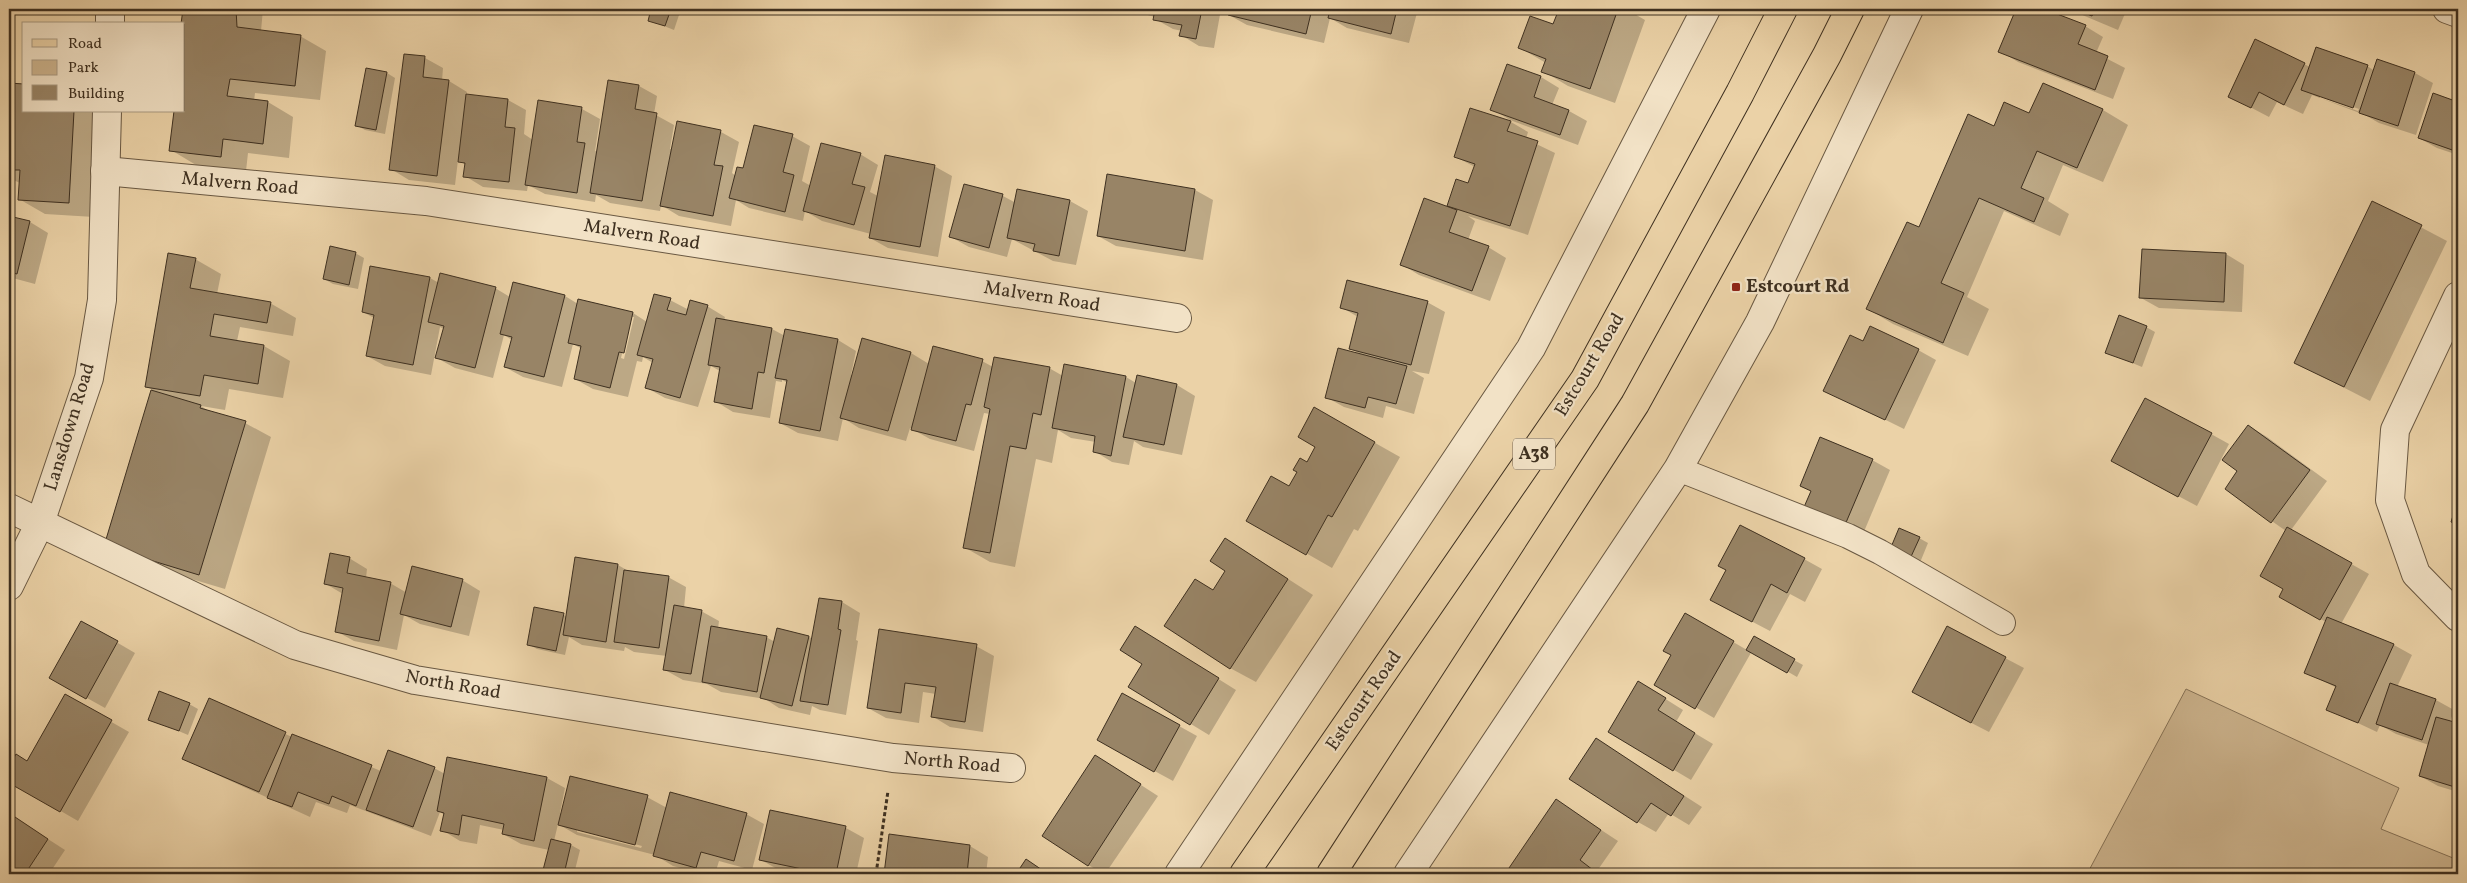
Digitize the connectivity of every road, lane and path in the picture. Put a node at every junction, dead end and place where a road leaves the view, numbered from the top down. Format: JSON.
{"nodes":[{"id":1,"x":110,"y":9,"type":"edge"},
{"id":2,"x":1706,"y":9,"type":"edge"},
{"id":3,"x":1783,"y":9,"type":"edge"},
{"id":4,"x":1850,"y":9,"type":"edge"},
{"id":5,"x":1909,"y":9,"type":"edge"},
{"id":6,"x":2447,"y":9,"type":"edge"},
{"id":7,"x":2458,"y":12,"type":"edge"},
{"id":8,"x":110,"y":22,"type":"edge"},
{"id":9,"x":107,"y":112,"type":"edge"},
{"id":10,"x":105,"y":171,"type":"junction"},
{"id":11,"x":2458,"y":296,"type":"edge"},
{"id":12,"x":1177,"y":318,"type":"dead end"},
{"id":13,"x":1678,"y":469,"type":"junction"},
{"id":14,"x":9,"y":508,"type":"edge"},
{"id":15,"x":40,"y":523,"type":"junction"},
{"id":16,"x":9,"y":586,"type":"edge"},
{"id":17,"x":2458,"y":617,"type":"edge"},
{"id":18,"x":2003,"y":622,"type":"dead end"},
{"id":19,"x":893,"y":758,"type":"junction"},
{"id":20,"x":1011,"y":768,"type":"dead end"},
{"id":21,"x":876,"y":874,"type":"edge"},
{"id":22,"x":1179,"y":874,"type":"edge"},
{"id":23,"x":1244,"y":874,"type":"edge"},
{"id":24,"x":1331,"y":874,"type":"edge"},
{"id":25,"x":1408,"y":874,"type":"edge"}],
"edges":[{"from":1,"to":8,"type":"street"},
{"from":2,"to":22,"type":"street"},
{"from":3,"to":23,"type":"main road","name":"Estcourt Road","number":"A38"},
{"from":4,"to":24,"type":"main road"},
{"from":5,"to":13,"type":"street"},
{"from":6,"to":7,"type":"street"},
{"from":9,"to":10,"type":"street","name":"Lansdown Road"},
{"from":10,"to":12,"type":"street","name":"Malvern Road"},
{"from":10,"to":15,"type":"street","name":"Lansdown Road"},
{"from":11,"to":17,"type":"street"},
{"from":13,"to":18,"type":"lane"},
{"from":13,"to":25,"type":"street"},
{"from":14,"to":15,"type":"street","name":"North Road"},
{"from":15,"to":16,"type":"street","name":"Lansdown Road"},
{"from":15,"to":19,"type":"street","name":"North Road"},
{"from":19,"to":20,"type":"street","name":"North Road"},
{"from":19,"to":21,"type":"path","name":"North Road"}]}
